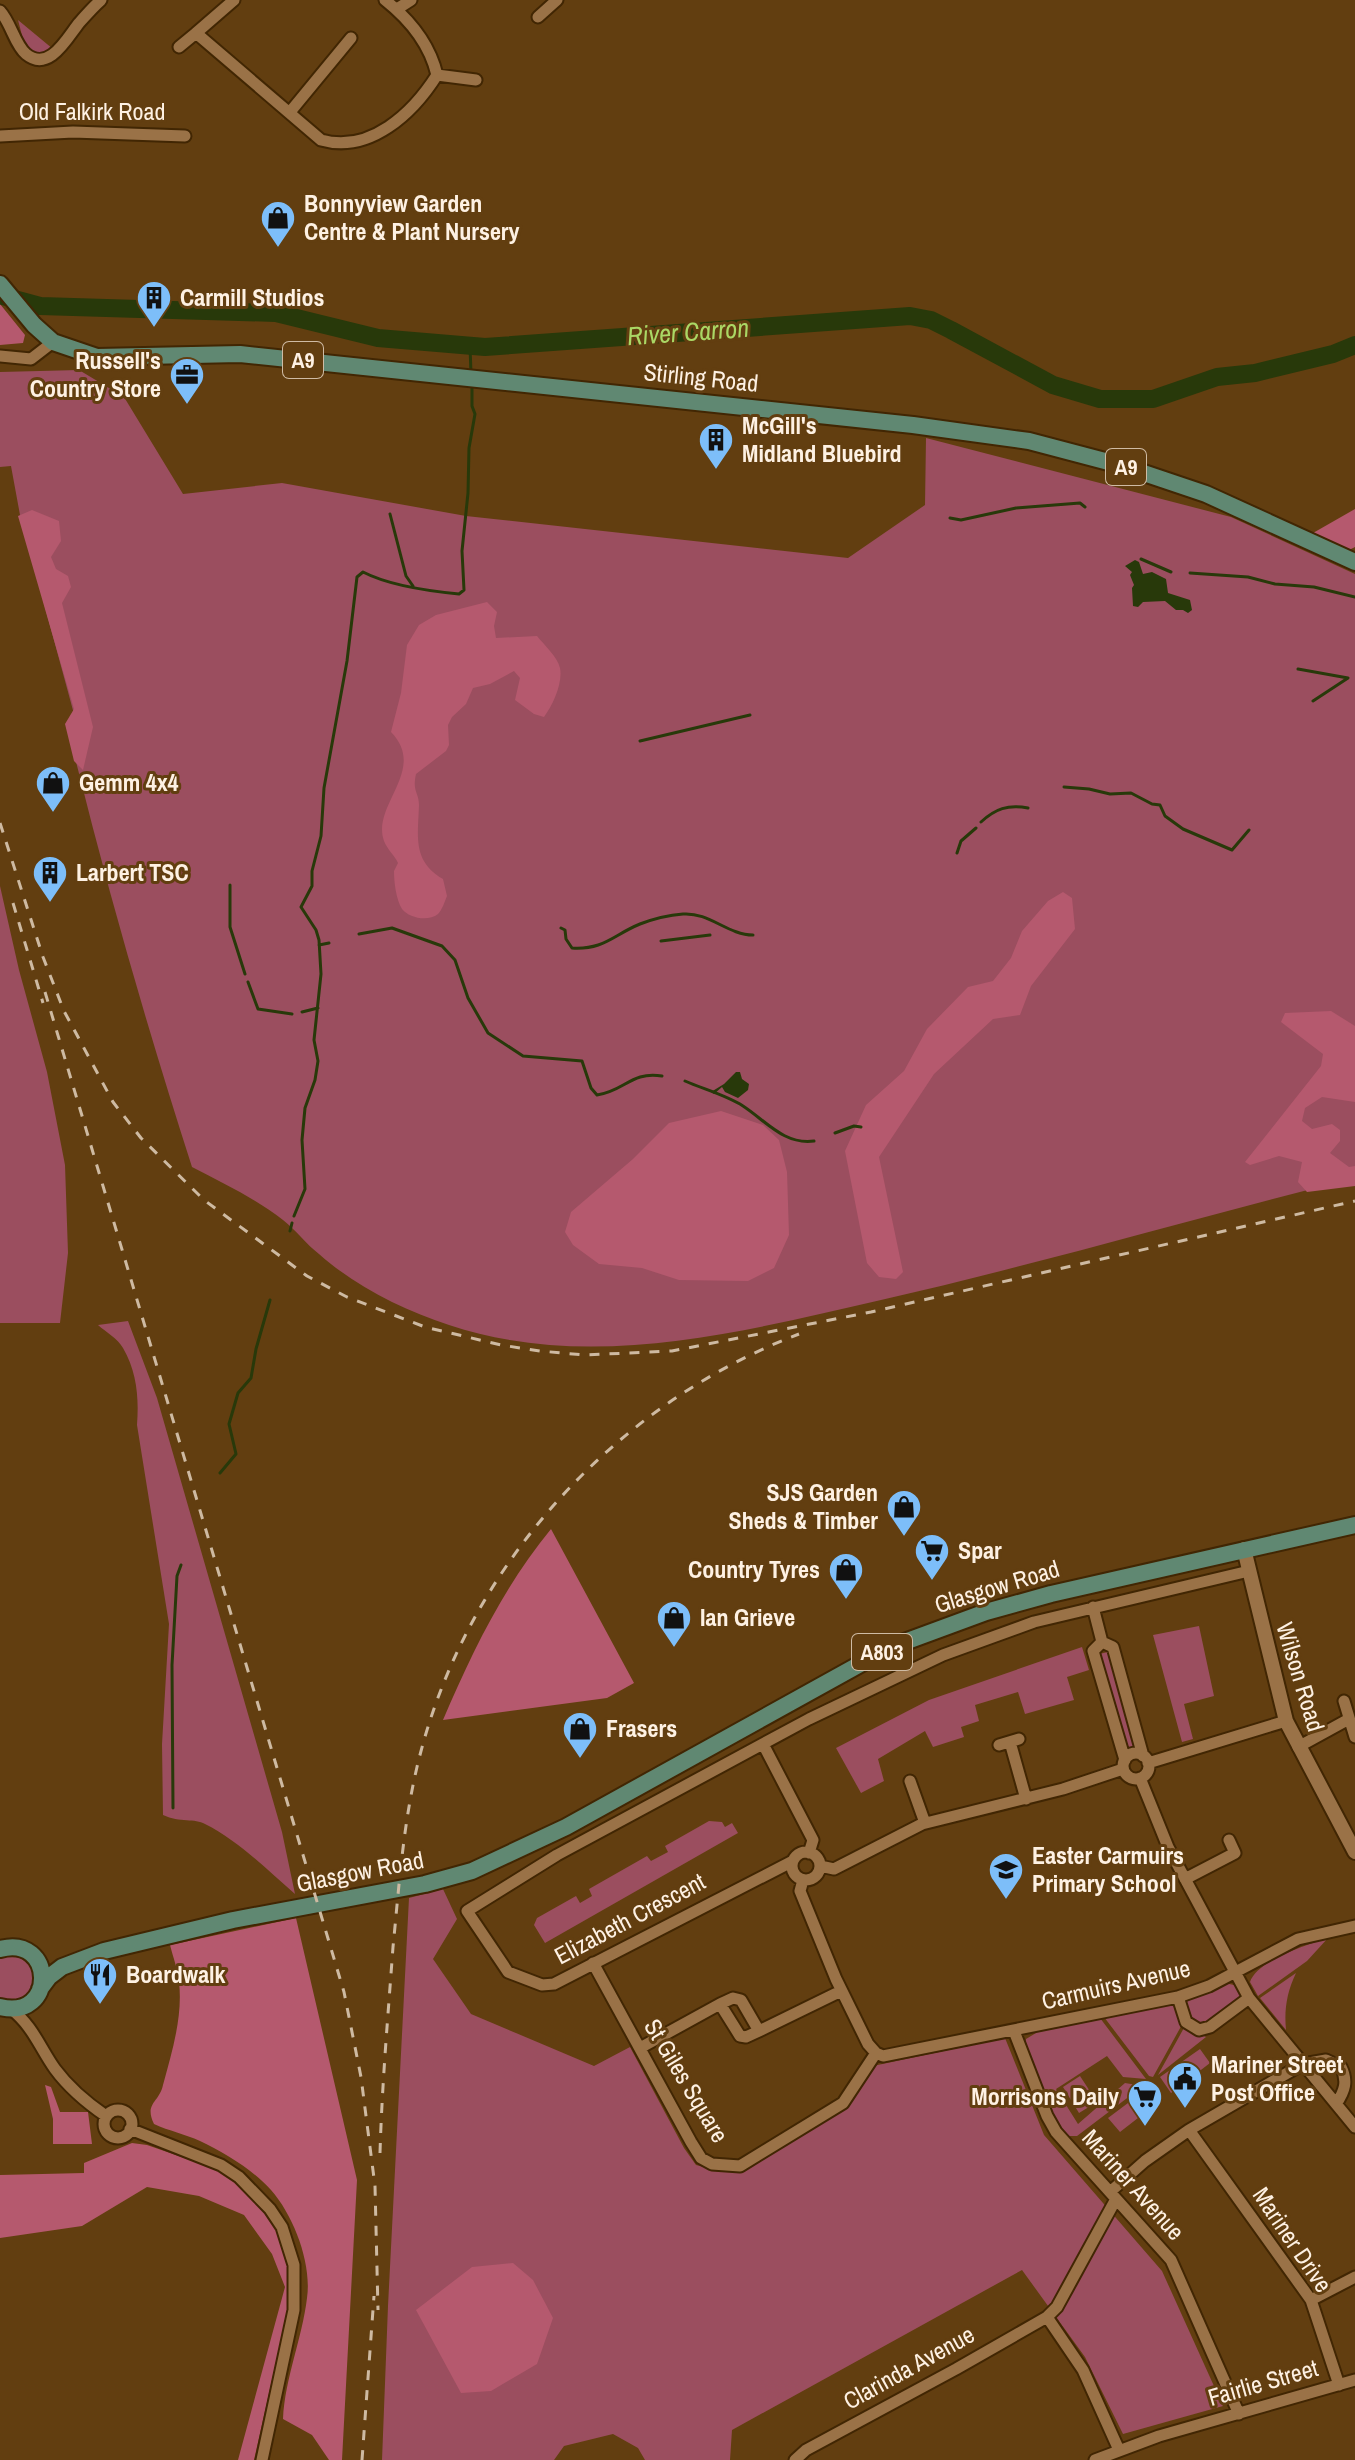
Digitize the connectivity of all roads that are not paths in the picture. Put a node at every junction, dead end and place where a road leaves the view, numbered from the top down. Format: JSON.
{"nodes":[{"id":1,"x":101,"y":0,"type":"edge"},
{"id":2,"x":234,"y":0,"type":"edge"},
{"id":3,"x":385,"y":0,"type":"edge"},
{"id":4,"x":411,"y":0,"type":"edge"},
{"id":5,"x":557,"y":0,"type":"edge"},
{"id":6,"x":397,"y":9,"type":"junction"},
{"id":7,"x":0,"y":11,"type":"edge"},
{"id":8,"x":538,"y":17,"type":"dead end"},
{"id":9,"x":196,"y":33,"type":"junction"},
{"id":10,"x":351,"y":38,"type":"dead end"},
{"id":11,"x":179,"y":47,"type":"dead end"},
{"id":12,"x":437,"y":75,"type":"junction"},
{"id":13,"x":476,"y":80,"type":"dead end"},
{"id":14,"x":290,"y":112,"type":"junction"},
{"id":15,"x":0,"y":136,"type":"edge"},
{"id":16,"x":185,"y":136,"type":"dead end"},
{"id":17,"x":0,"y":284,"type":"edge"},
{"id":18,"x":53,"y":342,"type":"junction"},
{"id":19,"x":0,"y":356,"type":"edge"},
{"id":20,"x":1355,"y":562,"type":"edge"},
{"id":21,"x":1355,"y":1525,"type":"edge"},
{"id":22,"x":1244,"y":1549,"type":"junction"},
{"id":23,"x":1249,"y":1571,"type":"junction"},
{"id":24,"x":1093,"y":1607,"type":"junction"},
{"id":25,"x":1102,"y":1642,"type":"junction"},
{"id":26,"x":1344,"y":1701,"type":"dead end"},
{"id":27,"x":1349,"y":1719,"type":"junction"},
{"id":28,"x":1286,"y":1721,"type":"junction"},
{"id":29,"x":1355,"y":1737,"type":"edge"},
{"id":30,"x":1009,"y":1742,"type":"dead end"},
{"id":31,"x":763,"y":1744,"type":"junction"},
{"id":32,"x":1298,"y":1747,"type":"junction"},
{"id":33,"x":1146,"y":1760,"type":"junction"},
{"id":34,"x":1124,"y":1765,"type":"junction"},
{"id":35,"x":1140,"y":1778,"type":"junction"},
{"id":36,"x":910,"y":1781,"type":"dead end"},
{"id":37,"x":637,"y":1788,"type":"junction"},
{"id":38,"x":1026,"y":1799,"type":"junction"},
{"id":39,"x":647,"y":1806,"type":"junction"},
{"id":40,"x":925,"y":1823,"type":"junction"},
{"id":41,"x":1229,"y":1840,"type":"dead end"},
{"id":42,"x":1353,"y":1846,"type":"edge"},
{"id":43,"x":809,"y":1853,"type":"junction"},
{"id":44,"x":793,"y":1861,"type":"junction"},
{"id":45,"x":820,"y":1866,"type":"junction"},
{"id":46,"x":1185,"y":1879,"type":"junction"},
{"id":47,"x":803,"y":1880,"type":"junction"},
{"id":48,"x":467,"y":1911,"type":"joint"},
{"id":49,"x":1355,"y":1926,"type":"edge"},
{"id":50,"x":0,"y":1949,"type":"edge"},
{"id":51,"x":35,"y":1957,"type":"junction"},
{"id":52,"x":76,"y":1961,"type":"junction"},
{"id":53,"x":593,"y":1963,"type":"junction"},
{"id":54,"x":1236,"y":1972,"type":"junction"},
{"id":55,"x":40,"y":1991,"type":"junction"},
{"id":56,"x":841,"y":1991,"type":"junction"},
{"id":57,"x":1178,"y":1997,"type":"junction"},
{"id":58,"x":1249,"y":1998,"type":"junction"},
{"id":59,"x":720,"y":2004,"type":"junction"},
{"id":60,"x":3,"y":2008,"type":"edge"},
{"id":61,"x":759,"y":2031,"type":"junction"},
{"id":62,"x":1014,"y":2031,"type":"junction"},
{"id":63,"x":35,"y":2033,"type":"junction"},
{"id":64,"x":640,"y":2048,"type":"junction"},
{"id":65,"x":876,"y":2053,"type":"junction"},
{"id":66,"x":1303,"y":2064,"type":"junction"},
{"id":67,"x":1336,"y":2104,"type":"junction"},
{"id":68,"x":106,"y":2116,"type":"junction"},
{"id":69,"x":1355,"y":2127,"type":"edge"},
{"id":70,"x":130,"y":2129,"type":"junction"},
{"id":71,"x":1189,"y":2130,"type":"junction"},
{"id":72,"x":1113,"y":2195,"type":"junction"},
{"id":73,"x":1355,"y":2277,"type":"edge"},
{"id":74,"x":1311,"y":2300,"type":"junction"},
{"id":75,"x":1047,"y":2317,"type":"junction"},
{"id":76,"x":1355,"y":2380,"type":"edge"},
{"id":77,"x":1339,"y":2385,"type":"junction"},
{"id":78,"x":1239,"y":2414,"type":"junction"},
{"id":79,"x":1119,"y":2450,"type":"junction"},
{"id":80,"x":262,"y":2460,"type":"edge"},
{"id":81,"x":795,"y":2460,"type":"edge"},
{"id":82,"x":1095,"y":2460,"type":"edge"}],
"edges":[{"from":1,"to":7,"type":"street"},
{"from":2,"to":9,"type":"street"},
{"from":3,"to":6,"type":"street"},
{"from":4,"to":6,"type":"street"},
{"from":5,"to":8,"type":"street"},
{"from":6,"to":12,"type":"street"},
{"from":9,"to":11,"type":"street"},
{"from":9,"to":14,"type":"street"},
{"from":10,"to":14,"type":"street"},
{"from":12,"to":13,"type":"street"},
{"from":12,"to":14,"type":"street"},
{"from":15,"to":16,"type":"street","name":"Old Falkirk Road"},
{"from":17,"to":18,"type":"main road","name":"Stirling Road","number":"A9"},
{"from":18,"to":19,"type":"street"},
{"from":18,"to":20,"type":"main road","name":"Stirling Road","number":"A9"},
{"from":21,"to":22,"type":"main road","name":"Glasgow Road","number":"A803"},
{"from":22,"to":23,"type":"street","name":"Wilson Road"},
{"from":22,"to":37,"type":"main road","name":"Glasgow Road","number":"A803"},
{"from":23,"to":24,"type":"street","name":"Glasgow Road"},
{"from":23,"to":28,"type":"street","name":"Wilson Road"},
{"from":24,"to":25,"type":"street"},
{"from":24,"to":31,"type":"street","name":"Glasgow Road"},
{"from":25,"to":33,"type":"street"},
{"from":25,"to":34,"type":"street"},
{"from":26,"to":27,"type":"street"},
{"from":27,"to":29,"type":"street"},
{"from":27,"to":32,"type":"street"},
{"from":28,"to":32,"type":"street","name":"Wilson Road"},
{"from":28,"to":33,"type":"street"},
{"from":30,"to":38,"type":"street"},
{"from":31,"to":39,"type":"street","name":"Glasgow Road"},
{"from":31,"to":43,"type":"street"},
{"from":32,"to":42,"type":"street","name":"Wilson Road"},
{"from":33,"to":34,"type":"street"},
{"from":33,"to":35,"type":"street"},
{"from":34,"to":35,"type":"street"},
{"from":34,"to":38,"type":"street"},
{"from":35,"to":46,"type":"street"},
{"from":36,"to":40,"type":"street"},
{"from":37,"to":39,"type":"street"},
{"from":37,"to":52,"type":"main road","name":"Glasgow Road","number":"A803"},
{"from":38,"to":40,"type":"street"},
{"from":39,"to":48,"type":"street","name":"Glasgow Road"},
{"from":40,"to":45,"type":"street"},
{"from":41,"to":46,"type":"street"},
{"from":43,"to":44,"type":"street"},
{"from":43,"to":45,"type":"street"},
{"from":44,"to":47,"type":"street"},
{"from":44,"to":53,"type":"street","name":"Elizabeth Crescent"},
{"from":45,"to":47,"type":"street"},
{"from":46,"to":54,"type":"street"},
{"from":47,"to":56,"type":"street"},
{"from":48,"to":53,"type":"street","name":"Elizabeth Crescent"},
{"from":49,"to":54,"type":"street","name":"Carmuirs Avenue"},
{"from":50,"to":51,"type":"main road"},
{"from":51,"to":52,"type":"main road","number":"A803"},
{"from":51,"to":55,"type":"main road"},
{"from":52,"to":55,"type":"main road","number":"A803"},
{"from":53,"to":64,"type":"street","name":"St Giles Square"},
{"from":54,"to":57,"type":"street","name":"Carmuirs Avenue"},
{"from":54,"to":58,"type":"street"},
{"from":55,"to":60,"type":"main road"},
{"from":55,"to":63,"type":"street"},
{"from":56,"to":61,"type":"street"},
{"from":56,"to":65,"type":"street"},
{"from":57,"to":58,"type":"street"},
{"from":57,"to":62,"type":"street","name":"Carmuirs Avenue"},
{"from":58,"to":66,"type":"street"},
{"from":59,"to":61,"type":"street"},
{"from":59,"to":61,"type":"street"},
{"from":59,"to":64,"type":"street"},
{"from":60,"to":63,"type":"street"},
{"from":62,"to":65,"type":"street","name":"Carmuirs Avenue"},
{"from":62,"to":72,"type":"street","name":"Mariner Avenue"},
{"from":63,"to":68,"type":"street"},
{"from":64,"to":65,"type":"street","name":"St Giles Square"},
{"from":66,"to":67,"type":"street"},
{"from":66,"to":67,"type":"street"},
{"from":66,"to":71,"type":"street"},
{"from":67,"to":69,"type":"street"},
{"from":68,"to":70,"type":"street"},
{"from":68,"to":70,"type":"street"},
{"from":70,"to":80,"type":"street"},
{"from":71,"to":72,"type":"street"},
{"from":71,"to":74,"type":"street","name":"Mariner Drive"},
{"from":72,"to":75,"type":"street"},
{"from":72,"to":78,"type":"street","name":"Mariner Avenue"},
{"from":73,"to":74,"type":"street"},
{"from":74,"to":77,"type":"street","name":"Mariner Drive"},
{"from":75,"to":79,"type":"street"},
{"from":75,"to":81,"type":"street","name":"Clarinda Avenue"},
{"from":76,"to":77,"type":"street","name":"Fairlie Street"},
{"from":77,"to":78,"type":"street","name":"Fairlie Street"},
{"from":78,"to":79,"type":"street","name":"Fairlie Street"},
{"from":79,"to":82,"type":"street","name":"Fairlie Street"}]}
